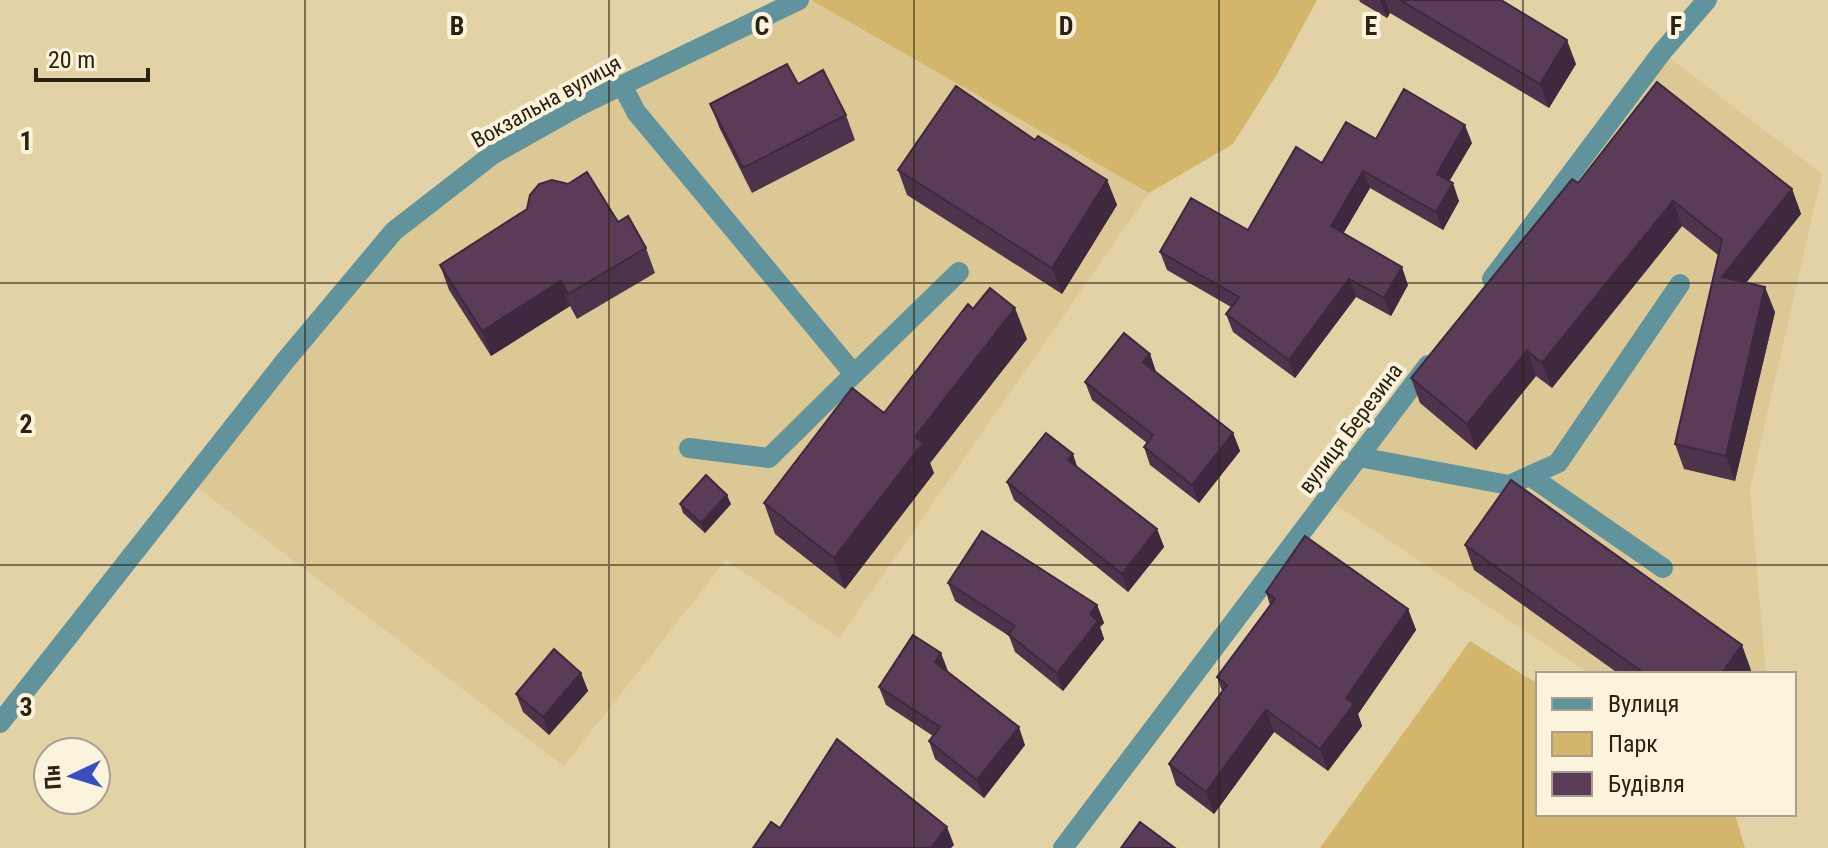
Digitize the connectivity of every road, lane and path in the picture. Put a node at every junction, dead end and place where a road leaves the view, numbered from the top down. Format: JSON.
{"nodes":[{"id":1,"x":799,"y":0,"type":"edge"},
{"id":2,"x":1707,"y":0,"type":"edge"},
{"id":3,"x":622,"y":85,"type":"junction"},
{"id":4,"x":959,"y":272,"type":"dead end"},
{"id":5,"x":1680,"y":284,"type":"dead end"},
{"id":6,"x":1482,"y":292,"type":"edge"},
{"id":7,"x":1445,"y":343,"type":"edge"},
{"id":8,"x":854,"y":374,"type":"junction"},
{"id":9,"x":689,"y":448,"type":"dead end"},
{"id":10,"x":1359,"y":457,"type":"junction"},
{"id":11,"x":1530,"y":476,"type":"junction"},
{"id":12,"x":1663,"y":568,"type":"dead end"},
{"id":13,"x":0,"y":723,"type":"edge"},
{"id":14,"x":1063,"y":848,"type":"edge"}],
"edges":[{"from":1,"to":3,"type":"street","name":"Вокзальна вулиця"},
{"from":2,"to":6,"type":"street"},
{"from":3,"to":8,"type":"street"},
{"from":3,"to":13,"type":"street","name":"Вокзальна вулиця"},
{"from":4,"to":8,"type":"street"},
{"from":5,"to":11,"type":"street"},
{"from":7,"to":10,"type":"street","name":"вулиця Березина"},
{"from":8,"to":9,"type":"street"},
{"from":10,"to":11,"type":"street"},
{"from":10,"to":14,"type":"street","name":"вулиця Березина"},
{"from":11,"to":12,"type":"street"}]}
